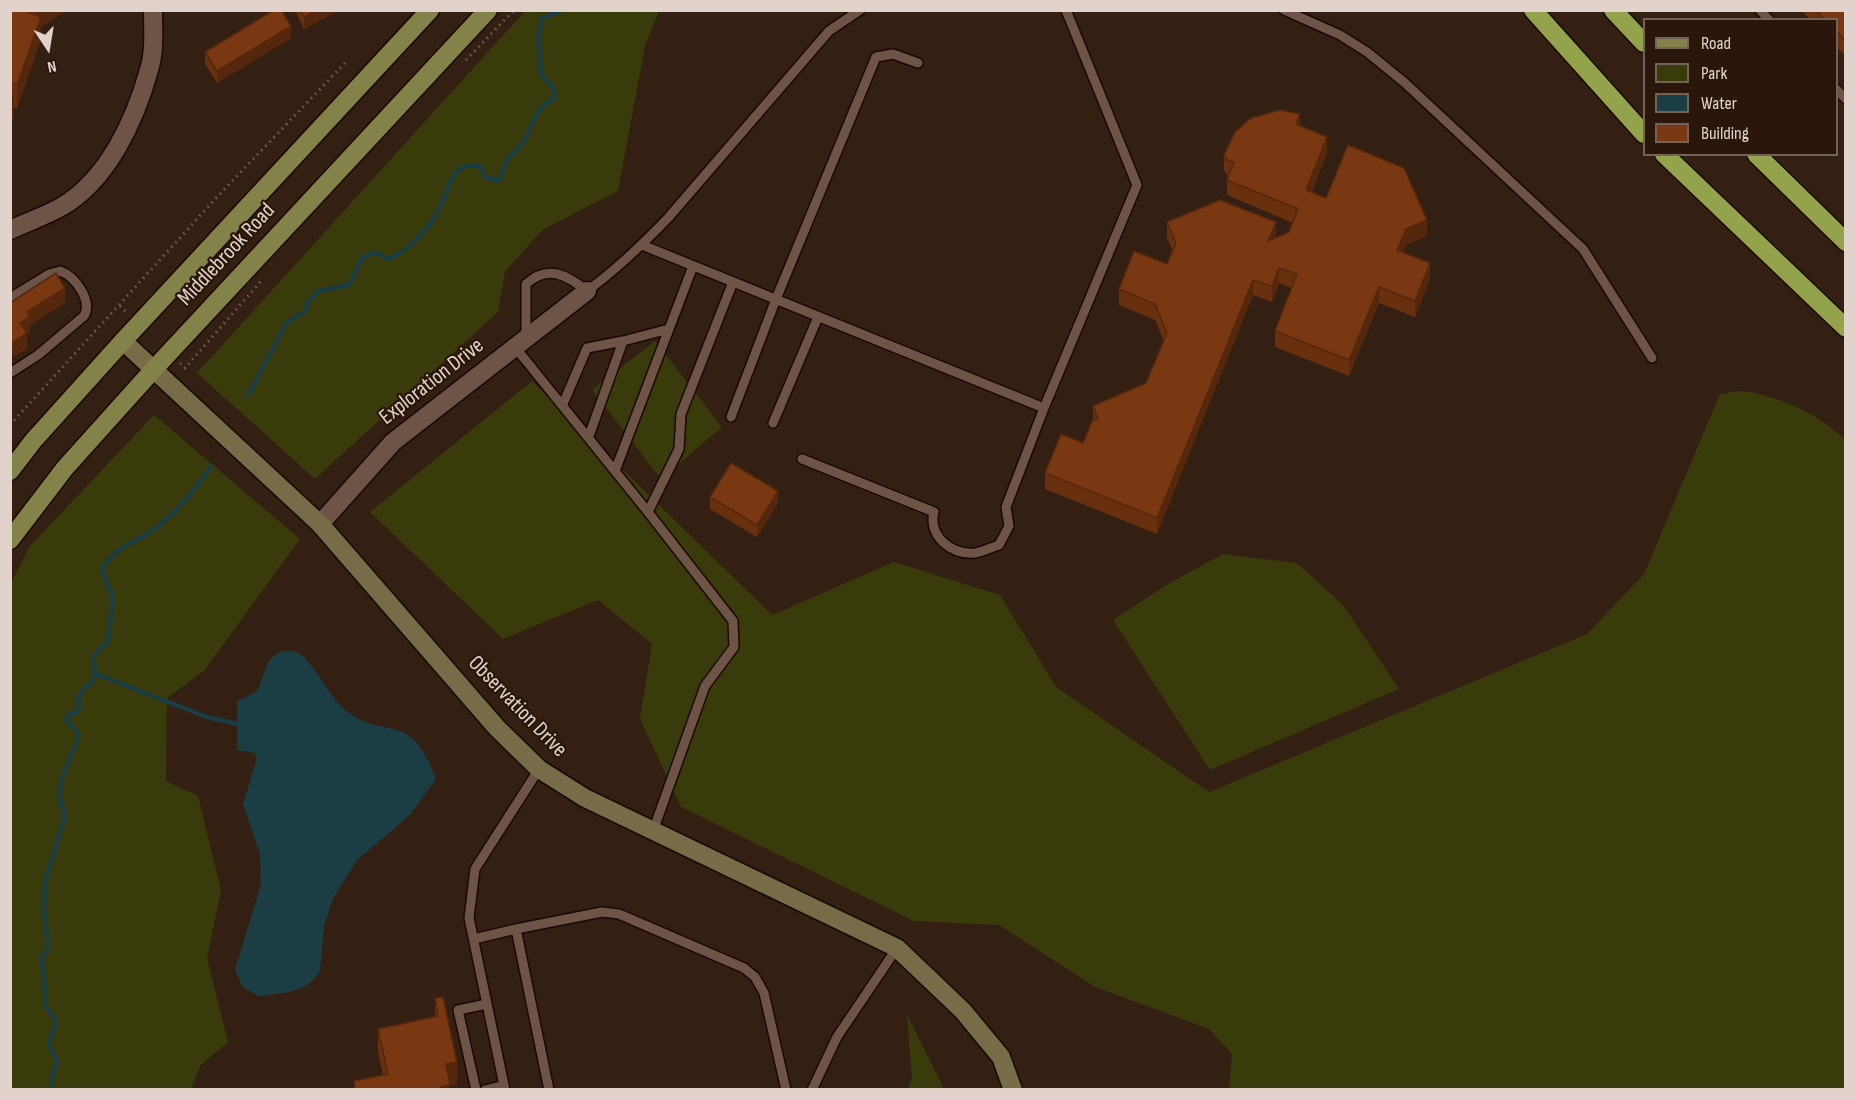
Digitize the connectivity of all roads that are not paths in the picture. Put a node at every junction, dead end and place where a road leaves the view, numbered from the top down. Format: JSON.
{"nodes":[{"id":1,"x":153,"y":10,"type":"edge"},
{"id":2,"x":430,"y":10,"type":"edge"},
{"id":3,"x":488,"y":10,"type":"edge"},
{"id":4,"x":860,"y":10,"type":"edge"},
{"id":5,"x":1066,"y":10,"type":"edge"},
{"id":6,"x":1284,"y":10,"type":"edge"},
{"id":7,"x":1533,"y":10,"type":"edge"},
{"id":8,"x":1613,"y":10,"type":"edge"},
{"id":9,"x":1643,"y":42,"type":"edge"},
{"id":10,"x":918,"y":63,"type":"dead end"},
{"id":11,"x":1643,"y":133,"type":"edge"},
{"id":12,"x":1666,"y":156,"type":"edge"},
{"id":13,"x":1758,"y":156,"type":"edge"},
{"id":14,"x":10,"y":230,"type":"edge"},
{"id":15,"x":1845,"y":242,"type":"edge"},
{"id":16,"x":642,"y":245,"type":"junction"},
{"id":17,"x":693,"y":266,"type":"junction"},
{"id":18,"x":733,"y":282,"type":"junction"},
{"id":19,"x":587,"y":291,"type":"junction"},
{"id":20,"x":10,"y":298,"type":"edge"},
{"id":21,"x":776,"y":299,"type":"junction"},
{"id":22,"x":818,"y":316,"type":"junction"},
{"id":23,"x":1845,"y":328,"type":"edge"},
{"id":24,"x":669,"y":329,"type":"junction"},
{"id":25,"x":123,"y":341,"type":"junction"},
{"id":26,"x":623,"y":341,"type":"junction"},
{"id":27,"x":520,"y":343,"type":"junction"},
{"id":28,"x":1652,"y":357,"type":"dead end"},
{"id":29,"x":154,"y":369,"type":"junction"},
{"id":30,"x":10,"y":373,"type":"edge"},
{"id":31,"x":563,"y":404,"type":"junction"},
{"id":32,"x":1044,"y":408,"type":"junction"},
{"id":33,"x":731,"y":417,"type":"dead end"},
{"id":34,"x":773,"y":423,"type":"dead end"},
{"id":35,"x":589,"y":436,"type":"junction"},
{"id":36,"x":802,"y":459,"type":"dead end"},
{"id":37,"x":10,"y":471,"type":"edge"},
{"id":38,"x":615,"y":471,"type":"junction"},
{"id":39,"x":648,"y":512,"type":"junction"},
{"id":40,"x":320,"y":524,"type":"junction"},
{"id":41,"x":10,"y":540,"type":"edge"},
{"id":42,"x":539,"y":769,"type":"junction"},
{"id":43,"x":653,"y":831,"type":"junction"},
{"id":44,"x":516,"y":929,"type":"junction"},
{"id":45,"x":474,"y":939,"type":"junction"},
{"id":46,"x":897,"y":948,"type":"junction"},
{"id":47,"x":487,"y":1004,"type":"junction"},
{"id":48,"x":504,"y":1087,"type":"edge"},
{"id":49,"x":476,"y":1089,"type":"edge"},
{"id":50,"x":485,"y":1089,"type":"edge"},
{"id":51,"x":549,"y":1089,"type":"edge"},
{"id":52,"x":786,"y":1089,"type":"edge"},
{"id":53,"x":812,"y":1089,"type":"edge"},
{"id":54,"x":1013,"y":1089,"type":"edge"}],
"edges":[{"from":1,"to":14,"type":"street"},
{"from":2,"to":25,"type":"main road","name":"Middlebrook Road"},
{"from":3,"to":29,"type":"main road","name":"Middlebrook Road"},
{"from":4,"to":16,"type":"lane"},
{"from":5,"to":32,"type":"lane"},
{"from":6,"to":28,"type":"lane"},
{"from":7,"to":11,"type":"highway"},
{"from":8,"to":9,"type":"highway"},
{"from":10,"to":21,"type":"lane"},
{"from":12,"to":23,"type":"highway"},
{"from":13,"to":15,"type":"highway"},
{"from":16,"to":17,"type":"lane"},
{"from":16,"to":19,"type":"lane"},
{"from":17,"to":18,"type":"lane"},
{"from":17,"to":24,"type":"lane"},
{"from":18,"to":21,"type":"lane"},
{"from":18,"to":39,"type":"lane"},
{"from":19,"to":27,"type":"street","name":"Exploration Drive"},
{"from":19,"to":27,"type":"lane"},
{"from":20,"to":30,"type":"lane"},
{"from":21,"to":22,"type":"lane"},
{"from":21,"to":33,"type":"lane"},
{"from":22,"to":32,"type":"lane"},
{"from":22,"to":34,"type":"lane"},
{"from":24,"to":26,"type":"lane"},
{"from":24,"to":38,"type":"lane"},
{"from":25,"to":29,"type":"street","name":"Observation Drive"},
{"from":25,"to":37,"type":"main road","name":"Middlebrook Road"},
{"from":26,"to":31,"type":"lane"},
{"from":26,"to":35,"type":"lane"},
{"from":27,"to":31,"type":"lane"},
{"from":27,"to":40,"type":"street","name":"Exploration Drive"},
{"from":29,"to":40,"type":"street","name":"Observation Drive"},
{"from":29,"to":41,"type":"main road","name":"Middlebrook Road"},
{"from":31,"to":35,"type":"lane"},
{"from":32,"to":36,"type":"lane"},
{"from":35,"to":38,"type":"lane"},
{"from":38,"to":39,"type":"lane"},
{"from":39,"to":43,"type":"lane"},
{"from":40,"to":42,"type":"street","name":"Observation Drive"},
{"from":42,"to":43,"type":"street","name":"Observation Drive"},
{"from":42,"to":45,"type":"lane"},
{"from":43,"to":46,"type":"street","name":"Observation Drive"},
{"from":44,"to":45,"type":"lane"},
{"from":44,"to":51,"type":"lane"},
{"from":44,"to":52,"type":"lane"},
{"from":45,"to":47,"type":"lane"},
{"from":46,"to":53,"type":"lane"},
{"from":46,"to":54,"type":"street","name":"Observation Drive"},
{"from":47,"to":48,"type":"lane"},
{"from":47,"to":49,"type":"lane"},
{"from":48,"to":50,"type":"lane"}]}
